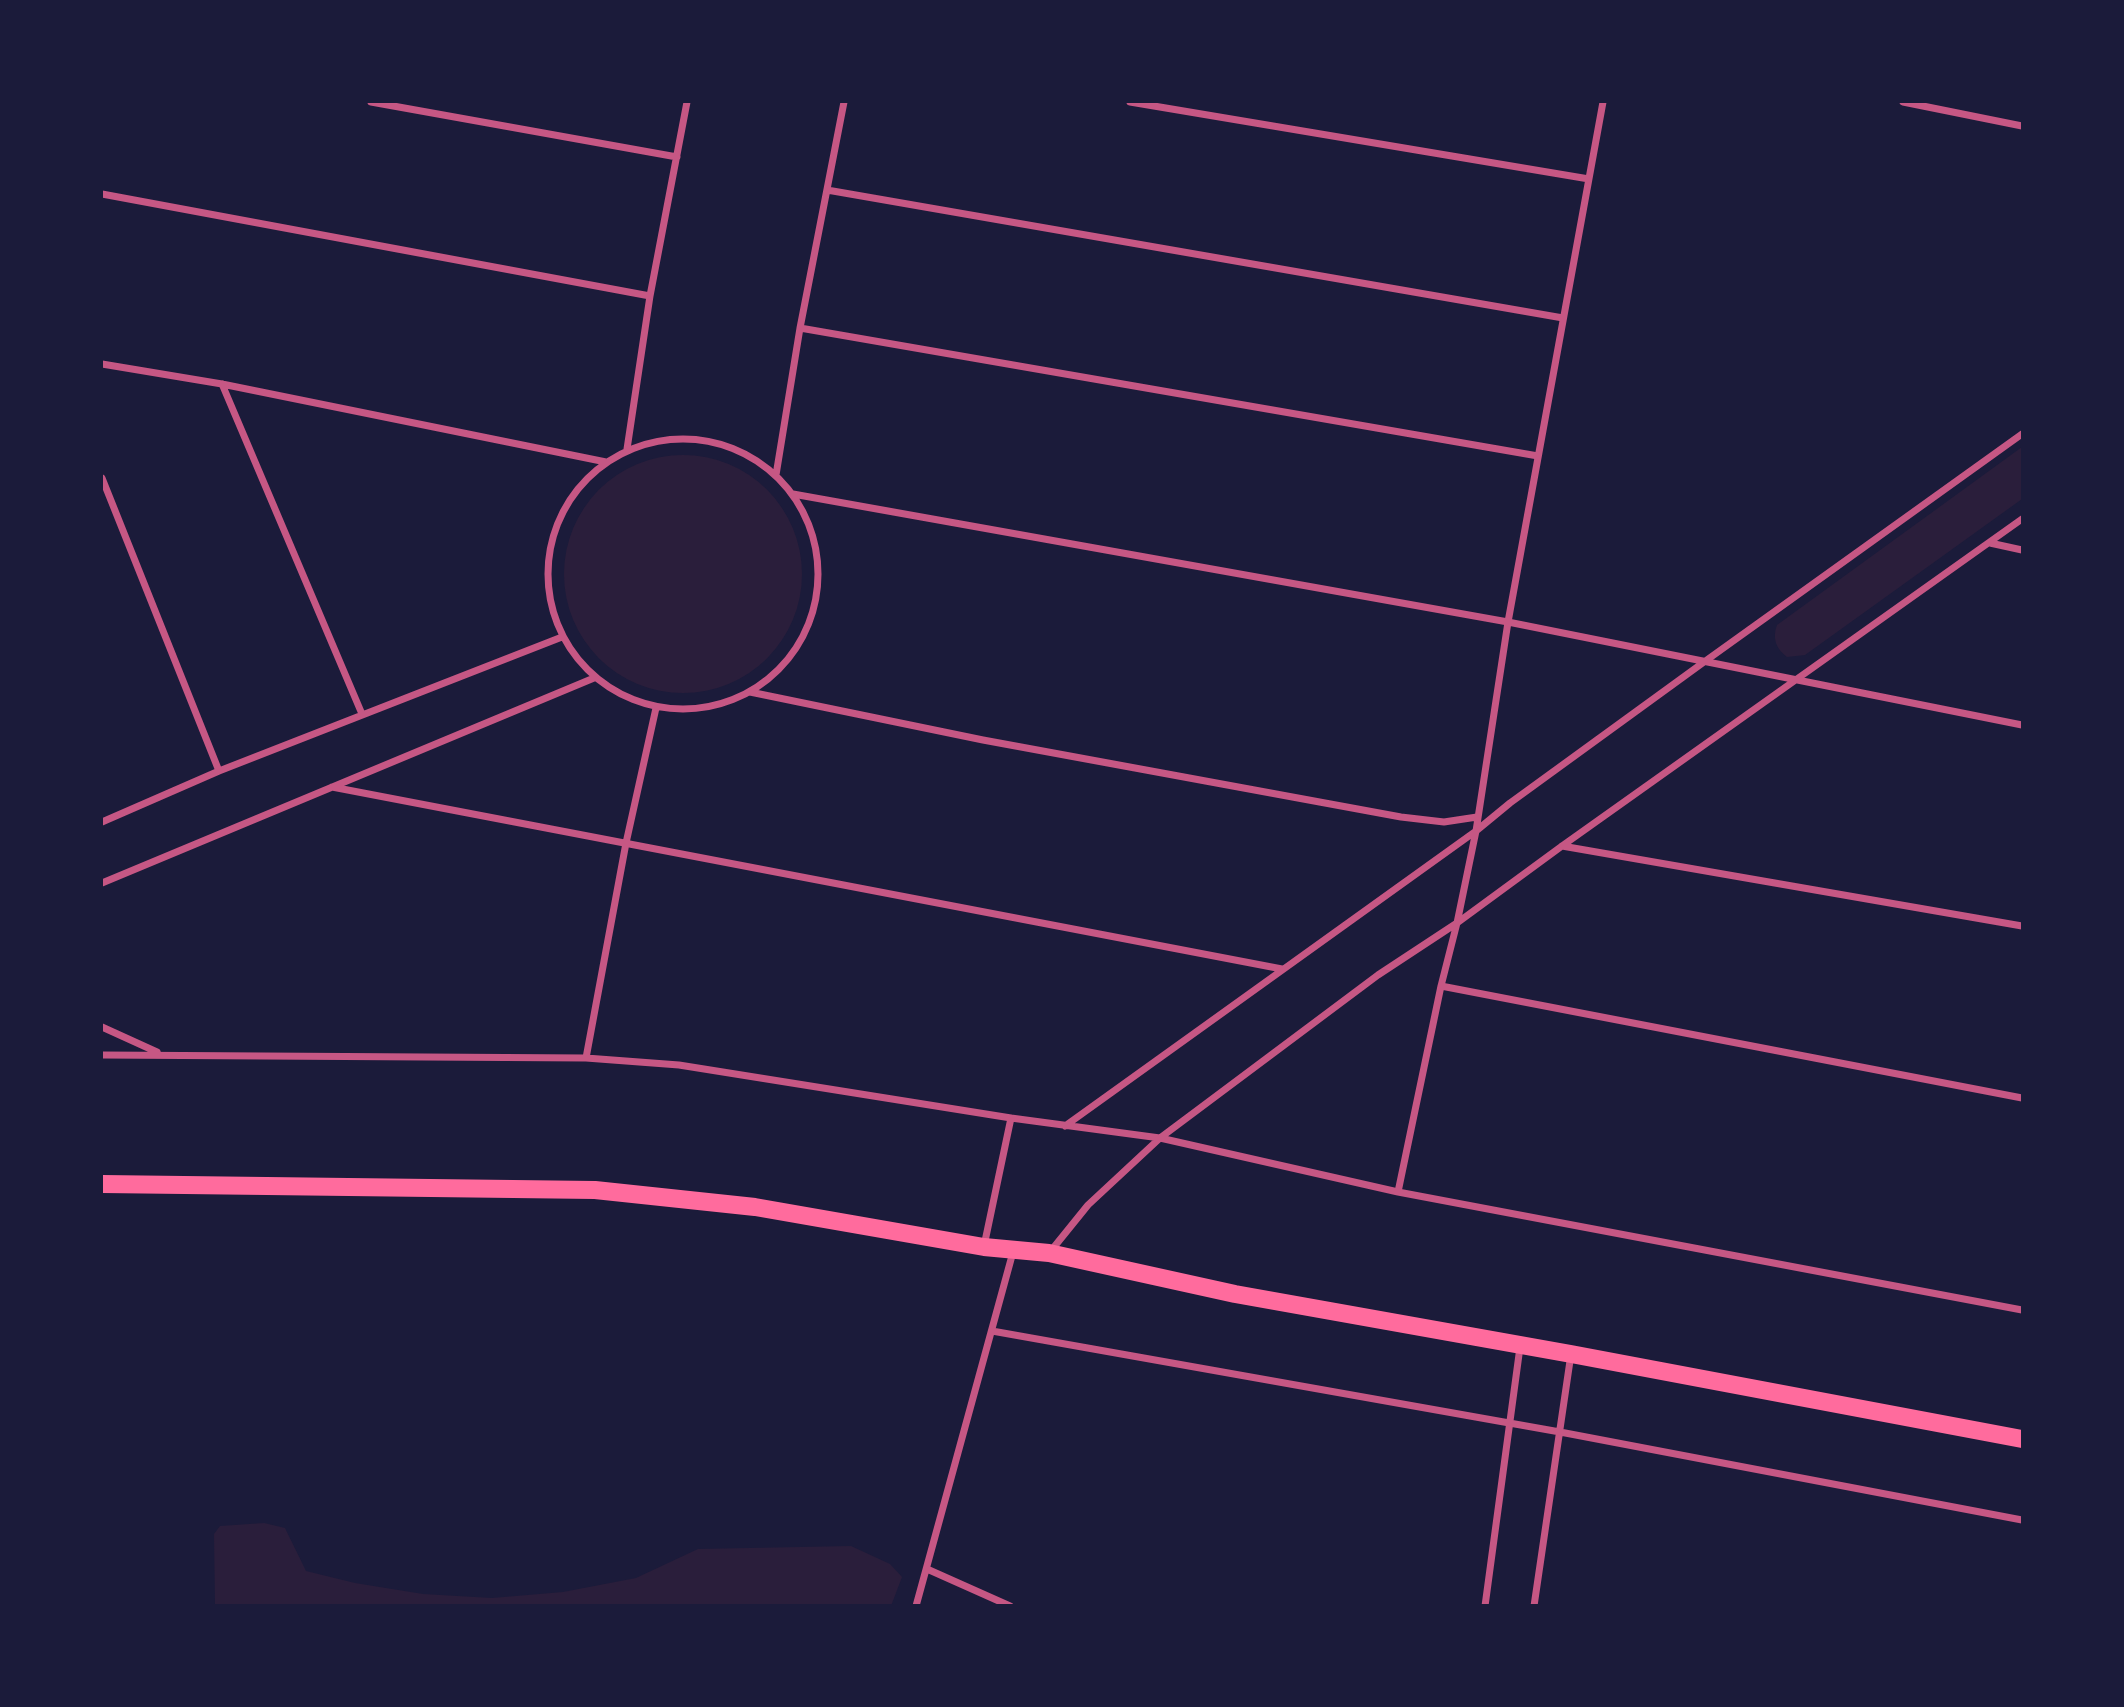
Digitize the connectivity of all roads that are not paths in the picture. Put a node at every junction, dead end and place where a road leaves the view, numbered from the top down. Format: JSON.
{"nodes":[{"id":1,"x":372,"y":102,"type":"edge"},
{"id":2,"x":687,"y":102,"type":"edge"},
{"id":3,"x":844,"y":102,"type":"edge"},
{"id":4,"x":1130,"y":102,"type":"edge"},
{"id":5,"x":1603,"y":102,"type":"edge"},
{"id":6,"x":1903,"y":102,"type":"edge"},
{"id":7,"x":2022,"y":126,"type":"edge"},
{"id":8,"x":677,"y":157,"type":"junction"},
{"id":9,"x":1589,"y":179,"type":"junction"},
{"id":10,"x":827,"y":190,"type":"junction"},
{"id":11,"x":102,"y":194,"type":"edge"},
{"id":12,"x":650,"y":296,"type":"junction"},
{"id":13,"x":1563,"y":318,"type":"junction"},
{"id":14,"x":800,"y":328,"type":"junction"},
{"id":15,"x":102,"y":364,"type":"edge"},
{"id":16,"x":222,"y":384,"type":"junction"},
{"id":17,"x":2022,"y":434,"type":"edge"},
{"id":18,"x":627,"y":449,"type":"junction"},
{"id":19,"x":1538,"y":456,"type":"junction"},
{"id":20,"x":606,"y":462,"type":"junction"},
{"id":21,"x":776,"y":475,"type":"junction"},
{"id":22,"x":102,"y":478,"type":"edge"},
{"id":23,"x":793,"y":494,"type":"junction"},
{"id":24,"x":2022,"y":519,"type":"edge"},
{"id":25,"x":1990,"y":543,"type":"junction"},
{"id":26,"x":2022,"y":550,"type":"edge"},
{"id":27,"x":1508,"y":622,"type":"junction"},
{"id":28,"x":562,"y":637,"type":"junction"},
{"id":29,"x":1704,"y":662,"type":"junction"},
{"id":30,"x":594,"y":678,"type":"junction"},
{"id":31,"x":1793,"y":681,"type":"junction"},
{"id":32,"x":750,"y":692,"type":"junction"},
{"id":33,"x":656,"y":708,"type":"junction"},
{"id":34,"x":362,"y":714,"type":"junction"},
{"id":35,"x":2022,"y":726,"type":"edge"},
{"id":36,"x":219,"y":771,"type":"junction"},
{"id":37,"x":332,"y":787,"type":"junction"},
{"id":38,"x":1478,"y":817,"type":"junction"},
{"id":39,"x":102,"y":821,"type":"edge"},
{"id":40,"x":1476,"y":831,"type":"junction"},
{"id":41,"x":626,"y":843,"type":"junction"},
{"id":42,"x":1562,"y":846,"type":"junction"},
{"id":43,"x":102,"y":883,"type":"edge"},
{"id":44,"x":1457,"y":923,"type":"junction"},
{"id":45,"x":2022,"y":926,"type":"edge"},
{"id":46,"x":1282,"y":969,"type":"junction"},
{"id":47,"x":1441,"y":986,"type":"junction"},
{"id":48,"x":102,"y":1027,"type":"edge"},
{"id":49,"x":161,"y":1054,"type":"junction"},
{"id":50,"x":102,"y":1055,"type":"edge"},
{"id":51,"x":586,"y":1058,"type":"junction"},
{"id":52,"x":2022,"y":1098,"type":"edge"},
{"id":53,"x":1011,"y":1118,"type":"junction"},
{"id":54,"x":1065,"y":1126,"type":"junction"},
{"id":55,"x":1160,"y":1138,"type":"junction"},
{"id":56,"x":102,"y":1184,"type":"edge"},
{"id":57,"x":1398,"y":1192,"type":"junction"},
{"id":58,"x":984,"y":1247,"type":"junction"},
{"id":59,"x":1014,"y":1250,"type":"junction"},
{"id":60,"x":1049,"y":1253,"type":"junction"},
{"id":61,"x":2022,"y":1310,"type":"edge"},
{"id":62,"x":992,"y":1331,"type":"junction"},
{"id":63,"x":1520,"y":1346,"type":"junction"},
{"id":64,"x":1571,"y":1354,"type":"junction"},
{"id":65,"x":1510,"y":1424,"type":"junction"},
{"id":66,"x":1560,"y":1432,"type":"junction"},
{"id":67,"x":2022,"y":1439,"type":"edge"},
{"id":68,"x":2022,"y":1520,"type":"edge"},
{"id":69,"x":927,"y":1569,"type":"junction"},
{"id":70,"x":916,"y":1605,"type":"edge"},
{"id":71,"x":1010,"y":1605,"type":"edge"},
{"id":72,"x":1485,"y":1605,"type":"edge"},
{"id":73,"x":1534,"y":1605,"type":"edge"}],
"edges":[{"from":1,"to":8,"type":"street"},
{"from":2,"to":8,"type":"street"},
{"from":3,"to":10,"type":"street"},
{"from":4,"to":9,"type":"street"},
{"from":5,"to":9,"type":"street"},
{"from":6,"to":7,"type":"street"},
{"from":8,"to":12,"type":"street"},
{"from":9,"to":13,"type":"street"},
{"from":10,"to":13,"type":"street"},
{"from":10,"to":14,"type":"street"},
{"from":11,"to":12,"type":"street"},
{"from":12,"to":18,"type":"street"},
{"from":13,"to":19,"type":"street"},
{"from":14,"to":19,"type":"street"},
{"from":14,"to":21,"type":"street"},
{"from":15,"to":16,"type":"street"},
{"from":16,"to":20,"type":"street"},
{"from":16,"to":34,"type":"street"},
{"from":17,"to":29,"type":"street"},
{"from":18,"to":20,"type":"street"},
{"from":18,"to":21,"type":"street"},
{"from":19,"to":27,"type":"street"},
{"from":20,"to":28,"type":"street"},
{"from":21,"to":23,"type":"street"},
{"from":22,"to":36,"type":"street"},
{"from":23,"to":27,"type":"street"},
{"from":23,"to":32,"type":"street"},
{"from":24,"to":25,"type":"street"},
{"from":25,"to":26,"type":"street"},
{"from":25,"to":31,"type":"street"},
{"from":27,"to":29,"type":"street"},
{"from":27,"to":38,"type":"street"},
{"from":28,"to":30,"type":"street"},
{"from":28,"to":34,"type":"street"},
{"from":29,"to":31,"type":"street"},
{"from":29,"to":40,"type":"street"},
{"from":30,"to":33,"type":"street"},
{"from":30,"to":37,"type":"street"},
{"from":31,"to":35,"type":"street"},
{"from":31,"to":42,"type":"street"},
{"from":32,"to":33,"type":"street"},
{"from":32,"to":38,"type":"street"},
{"from":33,"to":41,"type":"street"},
{"from":34,"to":36,"type":"street"},
{"from":36,"to":39,"type":"street"},
{"from":37,"to":41,"type":"street"},
{"from":37,"to":43,"type":"street"},
{"from":38,"to":40,"type":"street"},
{"from":40,"to":44,"type":"street"},
{"from":40,"to":46,"type":"street"},
{"from":41,"to":46,"type":"street"},
{"from":41,"to":51,"type":"street"},
{"from":42,"to":44,"type":"street"},
{"from":42,"to":45,"type":"street"},
{"from":44,"to":47,"type":"street"},
{"from":44,"to":55,"type":"street"},
{"from":46,"to":54,"type":"street"},
{"from":47,"to":52,"type":"street"},
{"from":47,"to":57,"type":"street"},
{"from":48,"to":49,"type":"street"},
{"from":49,"to":50,"type":"street"},
{"from":49,"to":51,"type":"street"},
{"from":51,"to":53,"type":"street"},
{"from":53,"to":54,"type":"street"},
{"from":53,"to":58,"type":"street"},
{"from":54,"to":55,"type":"street"},
{"from":55,"to":57,"type":"street"},
{"from":55,"to":60,"type":"street"},
{"from":56,"to":58,"type":"main road"},
{"from":57,"to":61,"type":"street"},
{"from":58,"to":59,"type":"main road"},
{"from":59,"to":60,"type":"main road"},
{"from":59,"to":62,"type":"street"},
{"from":60,"to":63,"type":"main road"},
{"from":62,"to":65,"type":"street"},
{"from":62,"to":69,"type":"street"},
{"from":63,"to":64,"type":"main road"},
{"from":63,"to":65,"type":"street"},
{"from":64,"to":66,"type":"street"},
{"from":64,"to":67,"type":"main road"},
{"from":65,"to":66,"type":"street"},
{"from":65,"to":72,"type":"street"},
{"from":66,"to":68,"type":"street"},
{"from":66,"to":73,"type":"street"},
{"from":69,"to":70,"type":"street"},
{"from":69,"to":71,"type":"street"}]}
